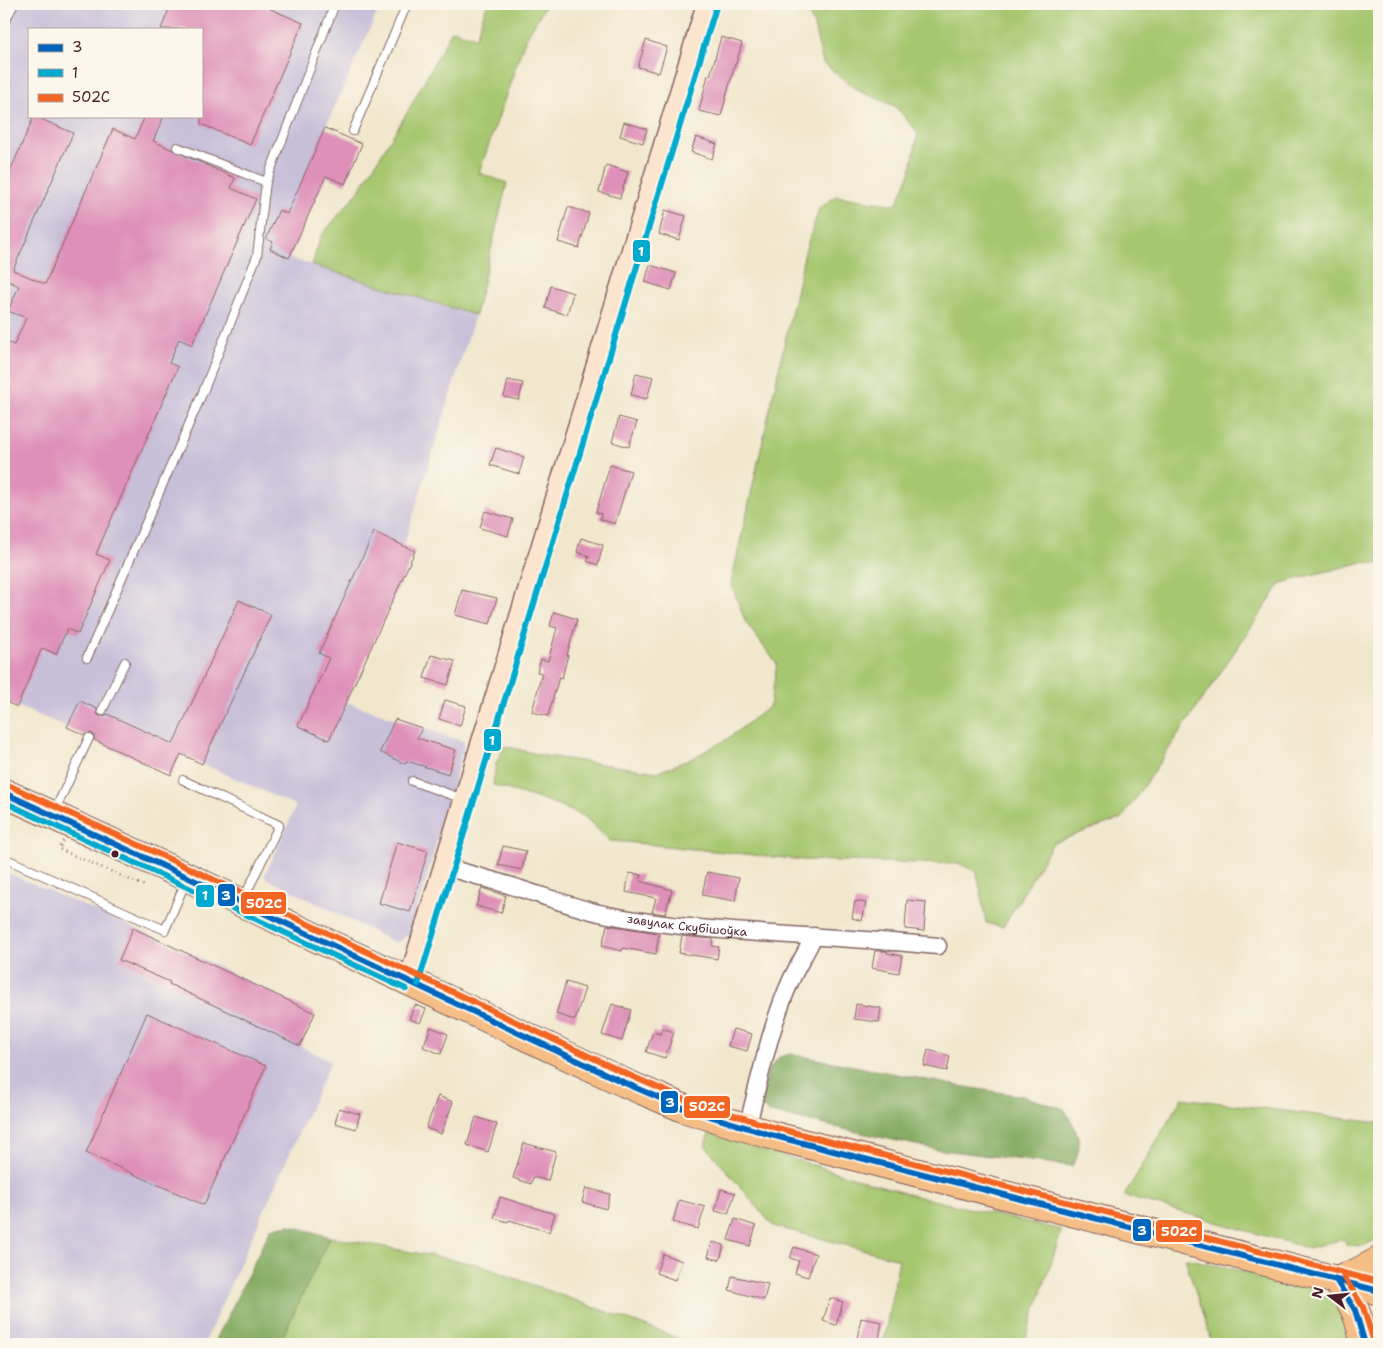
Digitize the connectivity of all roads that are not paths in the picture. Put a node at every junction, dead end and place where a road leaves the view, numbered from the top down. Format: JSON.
{"nodes":[{"id":1,"x":14,"y":4,"type":"edge"},
{"id":2,"x":335,"y":4,"type":"edge"},
{"id":3,"x":407,"y":4,"type":"edge"},
{"id":4,"x":708,"y":4,"type":"edge"},
{"id":5,"x":4,"y":23,"type":"edge"},
{"id":6,"x":353,"y":131,"type":"dead end"},
{"id":7,"x":177,"y":147,"type":"dead end"},
{"id":8,"x":266,"y":182,"type":"junction"},
{"id":9,"x":88,"y":658,"type":"dead end"},
{"id":10,"x":125,"y":662,"type":"dead end"},
{"id":11,"x":102,"y":711,"type":"dead end"},
{"id":12,"x":89,"y":738,"type":"dead end"},
{"id":13,"x":183,"y":780,"type":"dead end"},
{"id":14,"x":412,"y":781,"type":"dead end"},
{"id":15,"x":4,"y":793,"type":"edge"},
{"id":16,"x":465,"y":800,"type":"junction"},
{"id":17,"x":53,"y":815,"type":"junction"},
{"id":18,"x":4,"y":858,"type":"edge"},
{"id":19,"x":444,"y":867,"type":"junction"},
{"id":20,"x":187,"y":877,"type":"junction"},
{"id":21,"x":242,"y":902,"type":"junction"},
{"id":22,"x":814,"y":936,"type":"junction"},
{"id":23,"x":938,"y":946,"type":"dead end"},
{"id":24,"x":410,"y":981,"type":"junction"},
{"id":25,"x":747,"y":1128,"type":"junction"},
{"id":26,"x":1379,"y":1261,"type":"edge"},
{"id":27,"x":1336,"y":1280,"type":"junction"},
{"id":28,"x":1379,"y":1291,"type":"edge"},
{"id":29,"x":1379,"y":1312,"type":"edge"},
{"id":30,"x":1366,"y":1344,"type":"edge"}],
"edges":[{"from":1,"to":5,"type":"lane"},
{"from":2,"to":8,"type":"lane"},
{"from":3,"to":6,"type":"lane"},
{"from":4,"to":16,"type":"main road"},
{"from":7,"to":8,"type":"lane"},
{"from":8,"to":9,"type":"lane"},
{"from":10,"to":11,"type":"lane"},
{"from":12,"to":17,"type":"lane"},
{"from":13,"to":21,"type":"lane"},
{"from":14,"to":16,"type":"lane"},
{"from":15,"to":17,"type":"highway"},
{"from":16,"to":19,"type":"main road"},
{"from":17,"to":20,"type":"highway"},
{"from":18,"to":20,"type":"lane"},
{"from":19,"to":22,"type":"street","name":"завулак Скубішоўка"},
{"from":19,"to":24,"type":"main road"},
{"from":20,"to":21,"type":"highway"},
{"from":21,"to":24,"type":"highway"},
{"from":22,"to":23,"type":"street","name":"завулак Скубішоўка"},
{"from":22,"to":25,"type":"street"},
{"from":24,"to":25,"type":"highway"},
{"from":25,"to":27,"type":"highway"},
{"from":26,"to":27,"type":"highway"},
{"from":27,"to":28,"type":"highway"},
{"from":27,"to":30,"type":"highway"},
{"from":29,"to":30,"type":"highway"}]}
